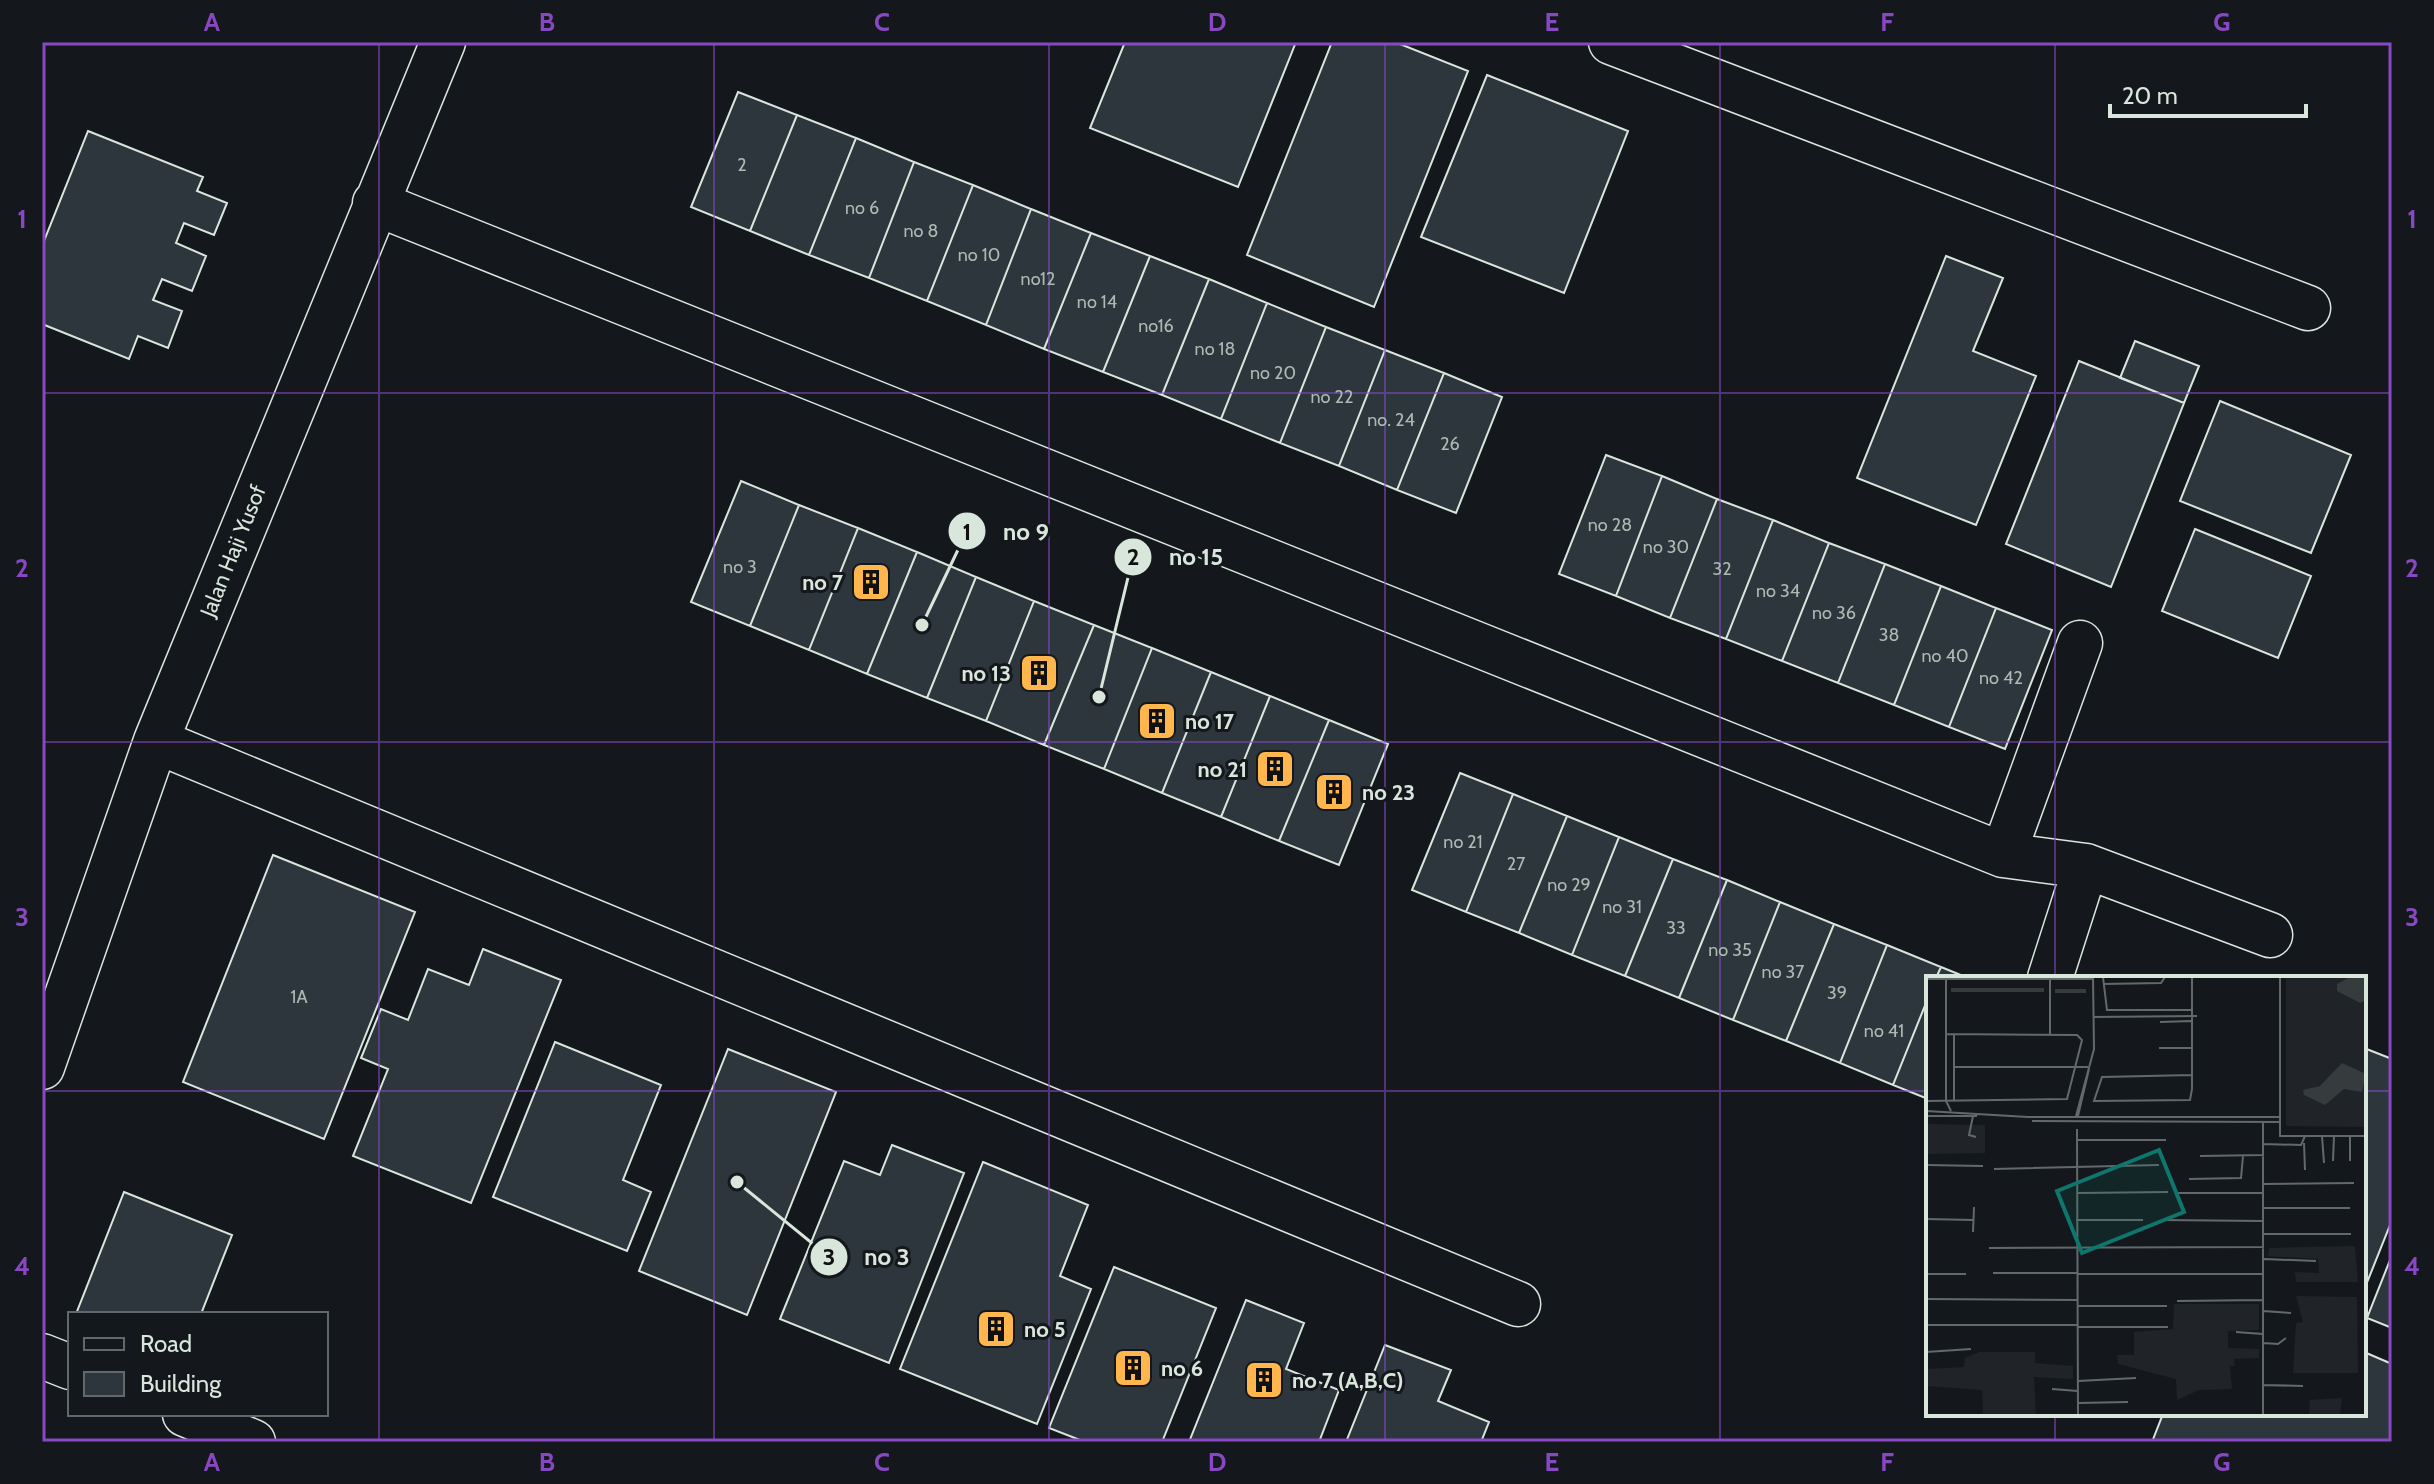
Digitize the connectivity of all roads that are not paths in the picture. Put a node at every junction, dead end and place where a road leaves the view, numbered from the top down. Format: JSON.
{"nodes":[{"id":1,"x":443,"y":42,"type":"edge"},
{"id":2,"x":1611,"y":42,"type":"edge"},
{"id":3,"x":375,"y":203,"type":"junction"},
{"id":4,"x":2308,"y":308,"type":"dead end"},
{"id":5,"x":2080,"y":643,"type":"dead end"},
{"id":6,"x":156,"y":741,"type":"junction"},
{"id":7,"x":2003,"y":855,"type":"junction"},
{"id":8,"x":2086,"y":866,"type":"junction"},
{"id":9,"x":2270,"y":935,"type":"dead end"},
{"id":10,"x":2051,"y":976,"type":"edge"},
{"id":11,"x":42,"y":1067,"type":"edge"},
{"id":12,"x":1518,"y":1304,"type":"dead end"},
{"id":13,"x":42,"y":1356,"type":"edge"},
{"id":14,"x":68,"y":1366,"type":"edge"},
{"id":15,"x":190,"y":1416,"type":"edge"},
{"id":16,"x":253,"y":1442,"type":"edge"}],
"edges":[{"from":1,"to":3,"type":"street","name":"Jalan Haji Yusof"},
{"from":2,"to":4,"type":"street"},
{"from":3,"to":6,"type":"street","name":"Jalan Haji Yusof"},
{"from":3,"to":7,"type":"street"},
{"from":5,"to":7,"type":"street"},
{"from":6,"to":11,"type":"street","name":"Jalan Haji Yusof"},
{"from":6,"to":12,"type":"street"},
{"from":7,"to":8,"type":"street"},
{"from":8,"to":9,"type":"street"},
{"from":8,"to":10,"type":"street"},
{"from":13,"to":14,"type":"street"},
{"from":15,"to":16,"type":"street"}]}
